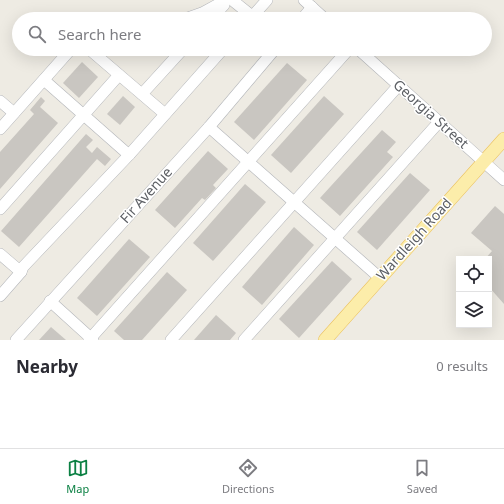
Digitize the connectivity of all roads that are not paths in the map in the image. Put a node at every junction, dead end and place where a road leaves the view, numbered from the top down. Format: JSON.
{"nodes":[{"id":1,"x":227,"y":0,"type":"edge"},
{"id":2,"x":232,"y":0,"type":"edge"},
{"id":3,"x":266,"y":0,"type":"edge"},
{"id":4,"x":308,"y":4,"type":"edge"},
{"id":5,"x":204,"y":12,"type":"edge"},
{"id":6,"x":217,"y":12,"type":"edge"},
{"id":7,"x":245,"y":12,"type":"edge"},
{"id":8,"x":255,"y":12,"type":"edge"},
{"id":9,"x":317,"y":12,"type":"edge"},
{"id":10,"x":65,"y":56,"type":"edge"},
{"id":11,"x":97,"y":56,"type":"edge"},
{"id":12,"x":177,"y":56,"type":"edge"},
{"id":13,"x":217,"y":56,"type":"edge"},
{"id":14,"x":269,"y":56,"type":"edge"},
{"id":15,"x":343,"y":56,"type":"edge"},
{"id":16,"x":366,"y":56,"type":"edge"},
{"id":17,"x":120,"y":75,"type":"junction"},
{"id":18,"x":44,"y":80,"type":"junction"},
{"id":19,"x":399,"y":85,"type":"junction"},
{"id":20,"x":142,"y":94,"type":"junction"},
{"id":21,"x":0,"y":101,"type":"edge"},
{"id":22,"x":14,"y":113,"type":"junction"},
{"id":23,"x":165,"y":114,"type":"junction"},
{"id":24,"x":84,"y":115,"type":"junction"},
{"id":25,"x":439,"y":122,"type":"junction"},
{"id":26,"x":208,"y":126,"type":"junction"},
{"id":27,"x":0,"y":129,"type":"edge"},
{"id":28,"x":504,"y":139,"type":"edge"},
{"id":29,"x":129,"y":155,"type":"junction"},
{"id":30,"x":248,"y":162,"type":"junction"},
{"id":31,"x":484,"y":162,"type":"junction"},
{"id":32,"x":504,"y":180,"type":"edge"},
{"id":33,"x":294,"y":202,"type":"junction"},
{"id":34,"x":0,"y":209,"type":"edge"},
{"id":35,"x":335,"y":238,"type":"junction"},
{"id":36,"x":0,"y":254,"type":"edge"},
{"id":37,"x":21,"y":272,"type":"junction"},
{"id":38,"x":380,"y":278,"type":"junction"},
{"id":39,"x":0,"y":296,"type":"edge"},
{"id":40,"x":50,"y":302,"type":"junction"},
{"id":41,"x":91,"y":339,"type":"edge"},
{"id":42,"x":16,"y":340,"type":"edge"},
{"id":43,"x":171,"y":340,"type":"edge"},
{"id":44,"x":244,"y":340,"type":"edge"},
{"id":45,"x":324,"y":340,"type":"edge"}],
"edges":[{"from":1,"to":5,"type":"street"},
{"from":1,"to":6,"type":"street"},
{"from":2,"to":7,"type":"street"},
{"from":3,"to":8,"type":"street"},
{"from":4,"to":9,"type":"street"},
{"from":10,"to":18,"type":"street"},
{"from":11,"to":17,"type":"street"},
{"from":12,"to":20,"type":"street"},
{"from":13,"to":23,"type":"street"},
{"from":14,"to":26,"type":"street","name":"Fir Avenue"},
{"from":15,"to":30,"type":"street"},
{"from":16,"to":19,"type":"street","name":"Georgia Street"},
{"from":17,"to":20,"type":"street"},
{"from":17,"to":24,"type":"street"},
{"from":18,"to":22,"type":"street"},
{"from":18,"to":24,"type":"street"},
{"from":19,"to":25,"type":"street","name":"Georgia Street"},
{"from":19,"to":33,"type":"street"},
{"from":20,"to":23,"type":"street"},
{"from":21,"to":22,"type":"street"},
{"from":22,"to":27,"type":"street"},
{"from":23,"to":29,"type":"street"},
{"from":24,"to":29,"type":"street"},
{"from":24,"to":34,"type":"street"},
{"from":25,"to":31,"type":"street","name":"Georgia Street"},
{"from":25,"to":35,"type":"street"},
{"from":26,"to":30,"type":"street"},
{"from":26,"to":40,"type":"street","name":"Fir Avenue"},
{"from":28,"to":31,"type":"main road","name":"Wardleigh Road"},
{"from":29,"to":37,"type":"street"},
{"from":30,"to":33,"type":"street"},
{"from":30,"to":41,"type":"street"},
{"from":31,"to":32,"type":"street","name":"Georgia Street"},
{"from":31,"to":38,"type":"main road","name":"Wardleigh Road"},
{"from":33,"to":35,"type":"street"},
{"from":33,"to":43,"type":"street"},
{"from":35,"to":38,"type":"street"},
{"from":35,"to":44,"type":"street"},
{"from":36,"to":37,"type":"street"},
{"from":37,"to":39,"type":"street"},
{"from":38,"to":45,"type":"main road","name":"Wardleigh Road"},
{"from":40,"to":41,"type":"street"},
{"from":40,"to":42,"type":"street","name":"Fir Avenue"}]}
